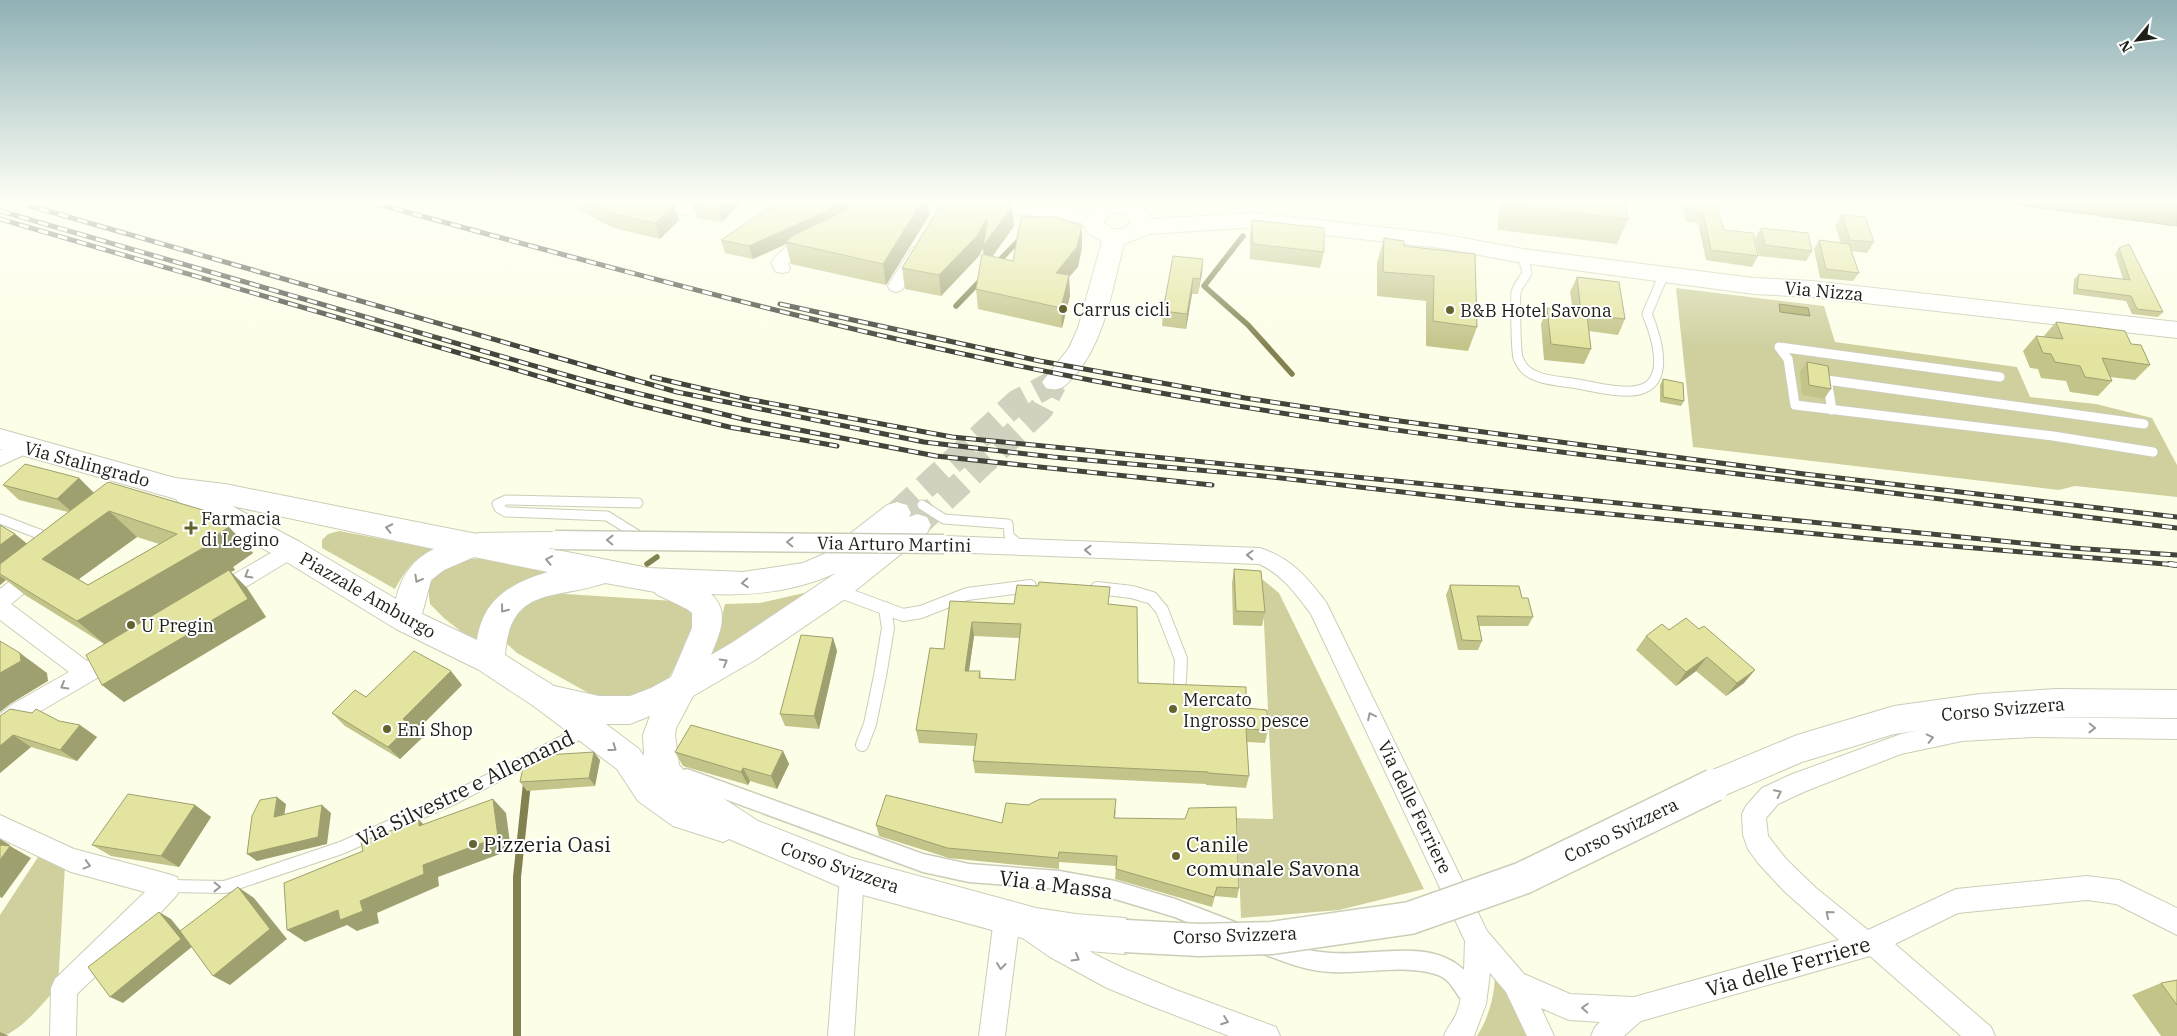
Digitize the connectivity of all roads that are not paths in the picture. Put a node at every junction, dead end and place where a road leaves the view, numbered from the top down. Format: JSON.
{"nodes":[{"id":1,"x":794,"y":251,"type":"edge"},
{"id":2,"x":918,"y":251,"type":"edge"},
{"id":3,"x":1110,"y":251,"type":"edge"},
{"id":4,"x":1498,"y":251,"type":"edge"},
{"id":5,"x":1524,"y":256,"type":"junction"},
{"id":6,"x":782,"y":268,"type":"dead end"},
{"id":7,"x":1664,"y":274,"type":"junction"},
{"id":8,"x":896,"y":286,"type":"dead end"},
{"id":9,"x":2177,"y":330,"type":"edge"},
{"id":10,"x":2000,"y":377,"type":"dead end"},
{"id":11,"x":1055,"y":382,"type":"tunnel mouth"},
{"id":12,"x":1832,"y":410,"type":"junction"},
{"id":13,"x":2144,"y":424,"type":"dead end"},
{"id":14,"x":12,"y":443,"type":"edge"},
{"id":15,"x":2153,"y":452,"type":"dead end"},
{"id":16,"x":0,"y":459,"type":"edge"},
{"id":17,"x":152,"y":489,"type":"junction"},
{"id":18,"x":638,"y":503,"type":"dead end"},
{"id":19,"x":912,"y":514,"type":"junction"},
{"id":20,"x":336,"y":517,"type":"junction"},
{"id":21,"x":0,"y":519,"type":"edge"},
{"id":22,"x":647,"y":541,"type":"junction"},
{"id":23,"x":472,"y":543,"type":"junction"},
{"id":24,"x":64,"y":544,"type":"joint"},
{"id":25,"x":1024,"y":548,"type":"junction"},
{"id":26,"x":290,"y":550,"type":"junction"},
{"id":27,"x":613,"y":572,"type":"junction"},
{"id":28,"x":1293,"y":574,"type":"joint"},
{"id":29,"x":648,"y":580,"type":"junction"},
{"id":30,"x":1042,"y":586,"type":"edge"},
{"id":31,"x":1089,"y":588,"type":"edge"},
{"id":32,"x":835,"y":590,"type":"junction"},
{"id":33,"x":0,"y":601,"type":"edge"},
{"id":34,"x":196,"y":606,"type":"edge"},
{"id":35,"x":0,"y":608,"type":"edge"},
{"id":36,"x":885,"y":608,"type":"junction"},
{"id":37,"x":406,"y":620,"type":"junction"},
{"id":38,"x":129,"y":647,"type":"edge"},
{"id":39,"x":490,"y":661,"type":"junction"},
{"id":40,"x":87,"y":672,"type":"junction"},
{"id":41,"x":1180,"y":681,"type":"dead end"},
{"id":42,"x":682,"y":687,"type":"junction"},
{"id":43,"x":546,"y":697,"type":"junction"},
{"id":44,"x":2177,"y":704,"type":"edge"},
{"id":45,"x":0,"y":728,"type":"edge"},
{"id":46,"x":587,"y":729,"type":"junction"},
{"id":47,"x":2177,"y":729,"type":"edge"},
{"id":48,"x":862,"y":744,"type":"dead end"},
{"id":49,"x":687,"y":777,"type":"dead end"},
{"id":50,"x":0,"y":826,"type":"edge"},
{"id":51,"x":746,"y":832,"type":"junction"},
{"id":52,"x":852,"y":875,"type":"junction"},
{"id":53,"x":168,"y":886,"type":"junction"},
{"id":54,"x":1014,"y":920,"type":"junction"},
{"id":55,"x":2177,"y":922,"type":"edge"},
{"id":56,"x":1478,"y":940,"type":"junction"},
{"id":57,"x":1870,"y":944,"type":"junction"},
{"id":58,"x":1515,"y":983,"type":"junction"},
{"id":59,"x":1473,"y":999,"type":"junction"},
{"id":60,"x":1634,"y":1010,"type":"junction"},
{"id":61,"x":63,"y":1032,"type":"edge"},
{"id":62,"x":841,"y":1036,"type":"edge"},
{"id":63,"x":992,"y":1036,"type":"edge"},
{"id":64,"x":1267,"y":1036,"type":"edge"},
{"id":65,"x":1457,"y":1036,"type":"edge"},
{"id":66,"x":1541,"y":1036,"type":"edge"},
{"id":67,"x":1604,"y":1036,"type":"edge"},
{"id":68,"x":1982,"y":1036,"type":"edge"}],
"edges":[{"from":1,"to":6,"type":"street"},
{"from":2,"to":8,"type":"street"},
{"from":3,"to":11,"type":"main road"},
{"from":4,"to":5,"type":"main road","name":"Via Nizza"},
{"from":5,"to":7,"type":"main road","name":"Via Nizza"},
{"from":5,"to":7,"type":"lane"},
{"from":7,"to":9,"type":"main road","name":"Via Nizza"},
{"from":10,"to":12,"type":"lane"},
{"from":12,"to":13,"type":"lane"},
{"from":12,"to":15,"type":"lane"},
{"from":14,"to":16,"type":"street"},
{"from":14,"to":17,"type":"main road","name":"Via Stalingrado"},
{"from":17,"to":20,"type":"main road"},
{"from":17,"to":26,"type":"main road","name":"Piazzale Amburgo"},
{"from":18,"to":22,"type":"lane"},
{"from":19,"to":25,"type":"lane"},
{"from":19,"to":29,"type":"main road","one_way":true},
{"from":19,"to":32,"type":"main road"},
{"from":23,"to":20,"type":"main road","one_way":true},
{"from":20,"to":26,"type":"main road"},
{"from":21,"to":24,"type":"lane"},
{"from":22,"to":23,"type":"street","name":"Via Arturo Martini","one_way":true,"bridge":true},
{"from":25,"to":22,"type":"street","name":"Via Arturo Martini","one_way":true,"bridge":true},
{"from":27,"to":23,"type":"main road","one_way":true},
{"from":23,"to":37,"type":"main road","one_way":true},
{"from":24,"to":33,"type":"street"},
{"from":28,"to":25,"type":"street","name":"Via Arturo Martini","one_way":true},
{"from":26,"to":34,"type":"street","one_way":true},
{"from":26,"to":37,"type":"main road","name":"Piazzale Amburgo"},
{"from":27,"to":29,"type":"main road"},
{"from":27,"to":39,"type":"main road","one_way":true},
{"from":56,"to":28,"type":"street","name":"Via delle Ferriere","one_way":true},
{"from":29,"to":42,"type":"main road"},
{"from":30,"to":36,"type":"lane"},
{"from":31,"to":41,"type":"lane"},
{"from":32,"to":36,"type":"lane"},
{"from":42,"to":32,"type":"main road","one_way":true},
{"from":35,"to":40,"type":"street"},
{"from":36,"to":48,"type":"lane"},
{"from":37,"to":39,"type":"main road","name":"Piazzale Amburgo"},
{"from":38,"to":40,"type":"street"},
{"from":39,"to":43,"type":"main road","name":"Piazzale Amburgo"},
{"from":40,"to":45,"type":"street","one_way":true},
{"from":42,"to":43,"type":"main road","name":"Piazzale Amburgo"},
{"from":42,"to":51,"type":"main road","name":"Corso Svizzera"},
{"from":43,"to":46,"type":"main road","name":"Piazzale Amburgo"},
{"from":44,"to":54,"type":"main road","name":"Corso Svizzera","bridge":true},
{"from":46,"to":51,"type":"main road","name":"Piazzale Amburgo","one_way":true},
{"from":53,"to":46,"type":"lane","name":"Via Silvestre e Allemand","one_way":true},
{"from":57,"to":47,"type":"street","one_way":true},
{"from":49,"to":59,"type":"street","name":"Via a Massa"},
{"from":50,"to":53,"type":"street","one_way":true},
{"from":51,"to":52,"type":"main road","name":"Corso Svizzera"},
{"from":52,"to":54,"type":"main road","name":"Corso Svizzera"},
{"from":52,"to":62,"type":"street"},
{"from":53,"to":61,"type":"street"},
{"from":54,"to":63,"type":"street","one_way":true},
{"from":54,"to":64,"type":"street","one_way":true},
{"from":55,"to":57,"type":"street","name":"Via delle Ferriere"},
{"from":56,"to":58,"type":"street","name":"Via delle Ferriere"},
{"from":56,"to":59,"type":"street"},
{"from":57,"to":60,"type":"street","name":"Via delle Ferriere"},
{"from":57,"to":68,"type":"street"},
{"from":60,"to":58,"type":"street","one_way":true},
{"from":58,"to":66,"type":"street","name":"Via delle Ferriere"},
{"from":59,"to":65,"type":"street"},
{"from":60,"to":67,"type":"street","name":"Via delle Ferriere"}]}
